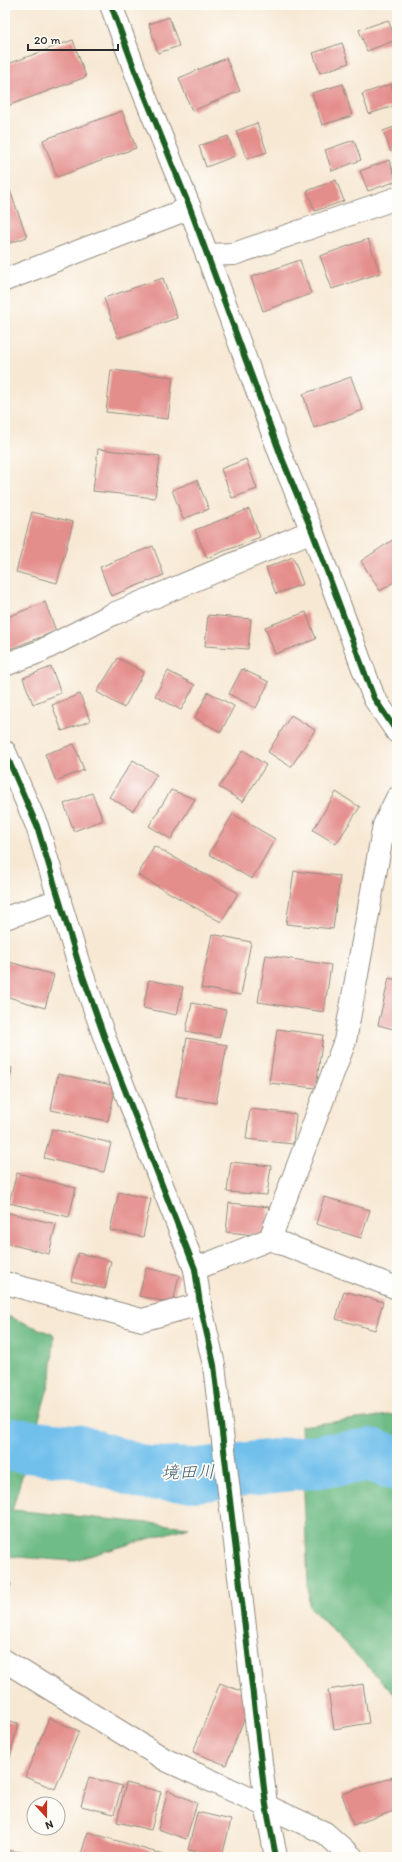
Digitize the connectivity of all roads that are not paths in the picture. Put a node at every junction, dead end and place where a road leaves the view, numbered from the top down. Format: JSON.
{"nodes":[{"id":1,"x":111,"y":5,"type":"edge"},
{"id":2,"x":397,"y":198,"type":"edge"},
{"id":3,"x":190,"y":208,"type":"junction"},
{"id":4,"x":207,"y":255,"type":"junction"},
{"id":5,"x":5,"y":280,"type":"edge"},
{"id":6,"x":312,"y":531,"type":"junction"},
{"id":7,"x":5,"y":666,"type":"edge"},
{"id":8,"x":397,"y":732,"type":"edge"},
{"id":9,"x":5,"y":752,"type":"edge"},
{"id":10,"x":397,"y":798,"type":"edge"},
{"id":11,"x":60,"y":900,"type":"junction"},
{"id":12,"x":5,"y":918,"type":"edge"},
{"id":13,"x":270,"y":1239,"type":"junction"},
{"id":14,"x":194,"y":1269,"type":"junction"},
{"id":15,"x":5,"y":1283,"type":"edge"},
{"id":16,"x":397,"y":1288,"type":"edge"},
{"id":17,"x":200,"y":1304,"type":"junction"},
{"id":18,"x":5,"y":1661,"type":"edge"},
{"id":19,"x":266,"y":1805,"type":"junction"},
{"id":20,"x":276,"y":1857,"type":"edge"},
{"id":21,"x":352,"y":1857,"type":"edge"}],
"edges":[{"from":1,"to":3,"type":"street"},
{"from":2,"to":4,"type":"street"},
{"from":3,"to":4,"type":"street"},
{"from":3,"to":5,"type":"street"},
{"from":4,"to":6,"type":"street"},
{"from":6,"to":7,"type":"street"},
{"from":6,"to":8,"type":"street"},
{"from":9,"to":11,"type":"street"},
{"from":10,"to":13,"type":"street"},
{"from":11,"to":12,"type":"street"},
{"from":11,"to":14,"type":"street"},
{"from":13,"to":14,"type":"street"},
{"from":13,"to":16,"type":"street"},
{"from":14,"to":17,"type":"street"},
{"from":15,"to":17,"type":"street"},
{"from":17,"to":19,"type":"street"},
{"from":18,"to":19,"type":"street"},
{"from":19,"to":20,"type":"street"},
{"from":19,"to":21,"type":"street"}]}
